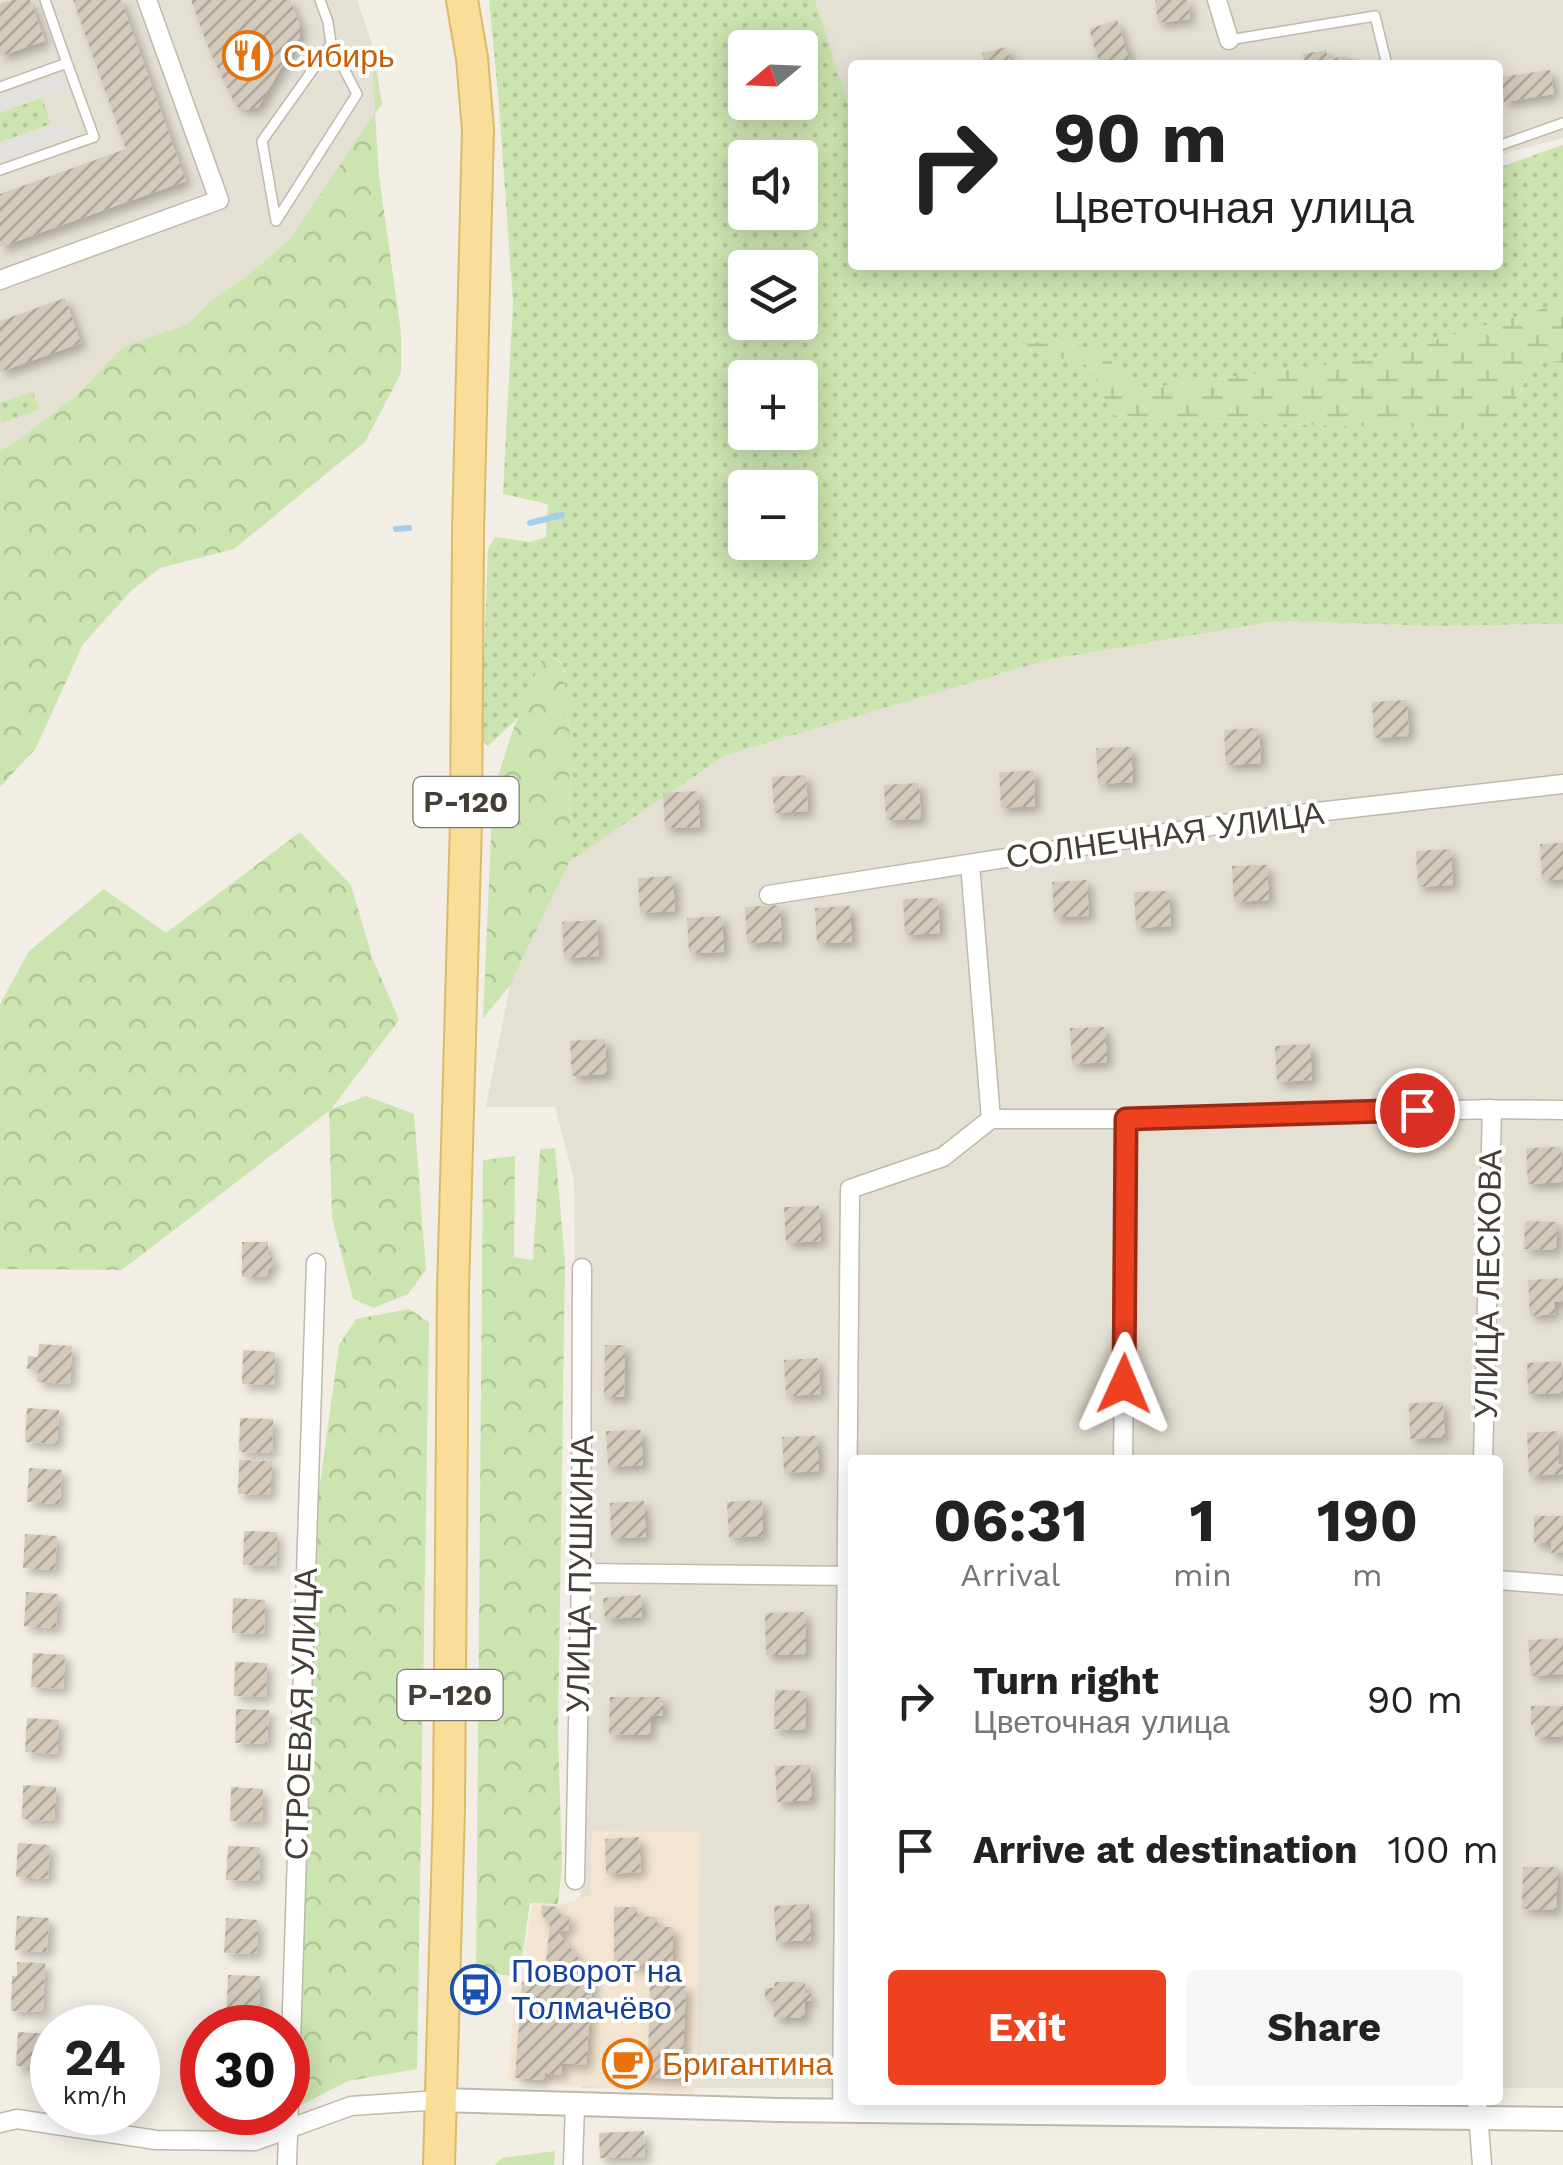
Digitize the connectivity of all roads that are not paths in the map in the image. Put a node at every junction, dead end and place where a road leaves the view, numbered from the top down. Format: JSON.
{"nodes":[{"id":1,"x":45,"y":0,"type":"edge"},
{"id":2,"x":147,"y":0,"type":"edge"},
{"id":3,"x":320,"y":0,"type":"edge"},
{"id":4,"x":462,"y":0,"type":"edge"},
{"id":5,"x":1217,"y":0,"type":"edge"},
{"id":6,"x":1229,"y":40,"type":"joint"},
{"id":7,"x":331,"y":44,"type":"junction"},
{"id":8,"x":1386,"y":60,"type":"edge"},
{"id":9,"x":67,"y":63,"type":"junction"},
{"id":10,"x":0,"y":87,"type":"edge"},
{"id":11,"x":1563,"y":123,"type":"edge"},
{"id":12,"x":1503,"y":144,"type":"edge"},
{"id":13,"x":0,"y":170,"type":"edge"},
{"id":14,"x":0,"y":280,"type":"edge"},
{"id":15,"x":1563,"y":784,"type":"edge"},
{"id":16,"x":970,"y":864,"type":"junction"},
{"id":17,"x":769,"y":895,"type":"dead end"},
{"id":18,"x":1492,"y":1109,"type":"junction"},
{"id":19,"x":1563,"y":1110,"type":"edge"},
{"id":20,"x":991,"y":1119,"type":"junction"},
{"id":21,"x":1126,"y":1119,"type":"junction"},
{"id":22,"x":316,"y":1263,"type":"dead end"},
{"id":23,"x":582,"y":1268,"type":"dead end"},
{"id":24,"x":849,"y":1455,"type":"edge"},
{"id":25,"x":1123,"y":1455,"type":"edge"},
{"id":26,"x":1483,"y":1455,"type":"edge"},
{"id":27,"x":580,"y":1573,"type":"junction"},
{"id":28,"x":848,"y":1576,"type":"edge"},
{"id":29,"x":1503,"y":1580,"type":"edge"},
{"id":30,"x":1563,"y":1585,"type":"edge"},
{"id":31,"x":848,"y":1652,"type":"edge"},
{"id":32,"x":575,"y":1880,"type":"dead end"},
{"id":33,"x":292,"y":2005,"type":"edge"},
{"id":34,"x":440,"y":2100,"type":"junction"},
{"id":35,"x":575,"y":2105,"type":"junction"},
{"id":36,"x":1118,"y":2106,"type":"edge"},
{"id":37,"x":1478,"y":2109,"type":"edge"},
{"id":38,"x":842,"y":2110,"type":"junction"},
{"id":39,"x":1563,"y":2119,"type":"edge"},
{"id":40,"x":310,"y":2121,"type":"edge"},
{"id":41,"x":0,"y":2122,"type":"edge"},
{"id":42,"x":272,"y":2135,"type":"edge"},
{"id":43,"x":288,"y":2135,"type":"edge"},
{"id":44,"x":287,"y":2165,"type":"edge"},
{"id":45,"x":439,"y":2165,"type":"edge"},
{"id":46,"x":573,"y":2165,"type":"edge"},
{"id":47,"x":1482,"y":2165,"type":"edge"}],
"edges":[{"from":1,"to":9,"type":"lane"},
{"from":2,"to":14,"type":"street"},
{"from":3,"to":7,"type":"lane"},
{"from":4,"to":34,"type":"main road","number":"Р-120"},
{"from":5,"to":6,"type":"street"},
{"from":6,"to":8,"type":"lane"},
{"from":7,"to":7,"type":"lane"},
{"from":9,"to":10,"type":"lane"},
{"from":9,"to":13,"type":"lane"},
{"from":11,"to":12,"type":"lane"},
{"from":15,"to":16,"type":"street","name":"СОЛНЕЧНАЯ УЛИЦА"},
{"from":16,"to":17,"type":"street","name":"СОЛНЕЧНАЯ УЛИЦА"},
{"from":16,"to":20,"type":"street"},
{"from":18,"to":19,"type":"street"},
{"from":18,"to":21,"type":"street"},
{"from":18,"to":26,"type":"street","name":"УЛИЦА ЛЕСКОВА"},
{"from":20,"to":21,"type":"street"},
{"from":20,"to":24,"type":"street"},
{"from":21,"to":25,"type":"street"},
{"from":22,"to":33,"type":"street","name":"СТРОЕВАЯ УЛИЦА"},
{"from":23,"to":27,"type":"street","name":"УЛИЦА ПУШКИНА"},
{"from":27,"to":28,"type":"street"},
{"from":27,"to":32,"type":"street","name":"УЛИЦА ПУШКИНА"},
{"from":29,"to":30,"type":"street"},
{"from":31,"to":38,"type":"street"},
{"from":34,"to":35,"type":"street"},
{"from":34,"to":40,"type":"street"},
{"from":34,"to":45,"type":"main road","number":"Р-120"},
{"from":35,"to":38,"type":"street"},
{"from":35,"to":46,"type":"street"},
{"from":36,"to":37,"type":"street"},
{"from":36,"to":38,"type":"street"},
{"from":37,"to":39,"type":"street"},
{"from":37,"to":47,"type":"street"},
{"from":41,"to":42,"type":"street"},
{"from":43,"to":44,"type":"street","name":"СТРОЕВАЯ УЛИЦА"}]}
